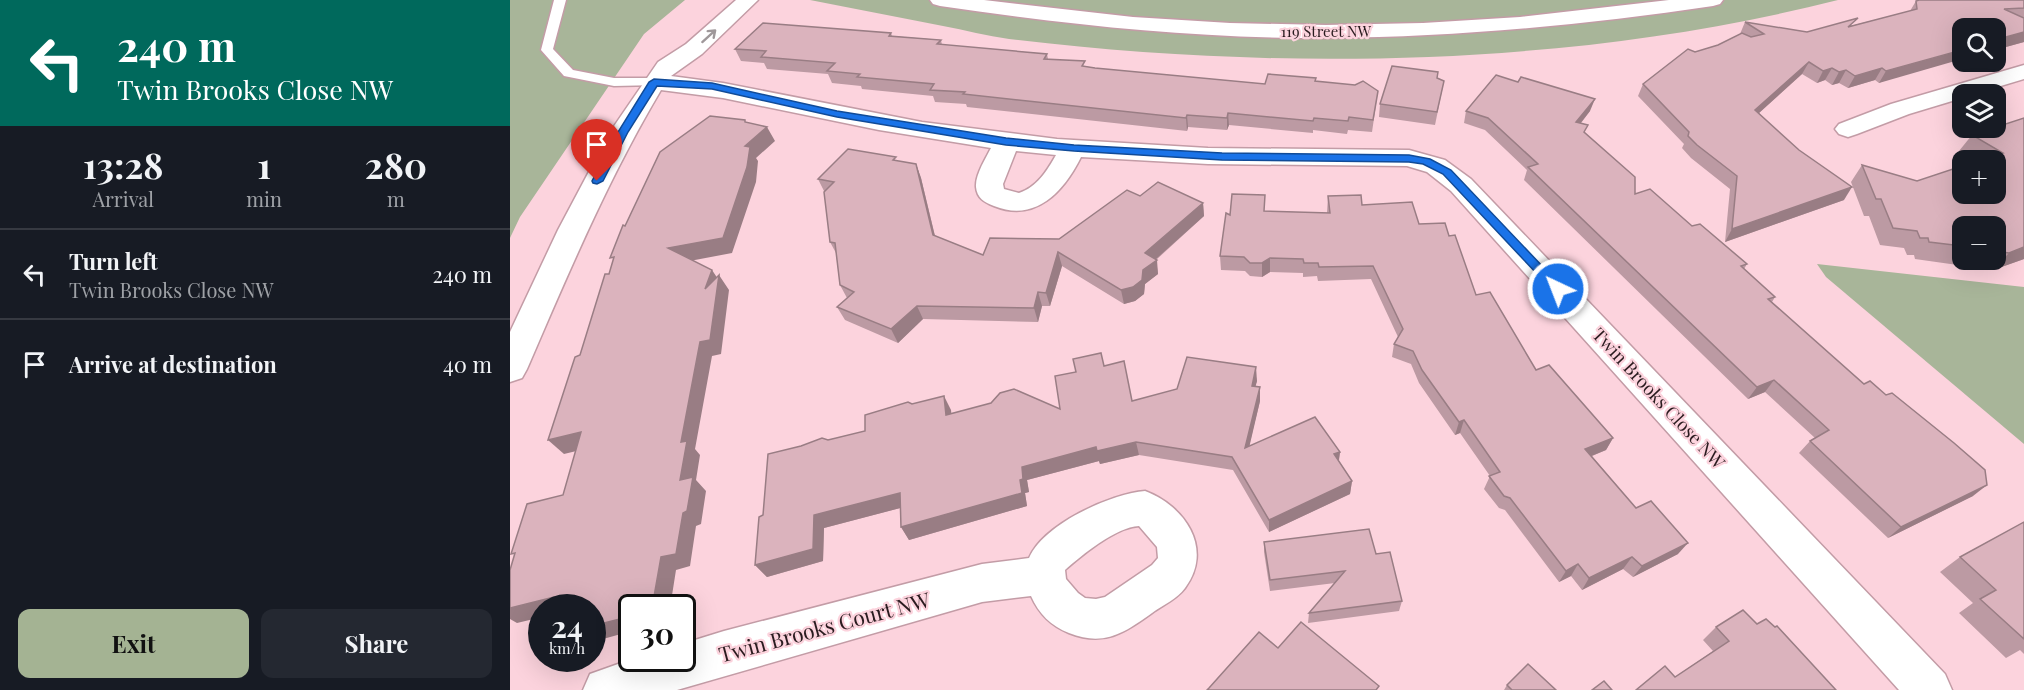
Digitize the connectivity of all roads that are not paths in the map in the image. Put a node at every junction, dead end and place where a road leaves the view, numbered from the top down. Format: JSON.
{"nodes":[{"id":1,"x":560,"y":0,"type":"edge"},
{"id":2,"x":748,"y":0,"type":"edge"},
{"id":3,"x":940,"y":0,"type":"edge"},
{"id":4,"x":1713,"y":0,"type":"edge"},
{"id":5,"x":696,"y":19,"type":"dead end"},
{"id":6,"x":2024,"y":72,"type":"edge"},
{"id":7,"x":660,"y":75,"type":"junction"},
{"id":8,"x":1848,"y":129,"type":"dead end"},
{"id":9,"x":1006,"y":142,"type":"junction"},
{"id":10,"x":1074,"y":148,"type":"junction"},
{"id":11,"x":510,"y":369,"type":"edge"},
{"id":12,"x":1044,"y":575,"type":"dead end"},
{"id":13,"x":606,"y":690,"type":"edge"},
{"id":14,"x":1929,"y":690,"type":"edge"}],
"edges":[{"from":1,"to":7,"type":"lane"},
{"from":7,"to":2,"type":"street","one_way":true},
{"from":3,"to":4,"type":"street","name":"119 Street NW"},
{"from":5,"to":7,"type":"street"},
{"from":6,"to":8,"type":"street"},
{"from":7,"to":9,"type":"street","name":"Twin Brooks Close NW"},
{"from":7,"to":11,"type":"street"},
{"from":9,"to":10,"type":"street","name":"Twin Brooks Close NW"},
{"from":9,"to":10,"type":"street"},
{"from":10,"to":14,"type":"street","name":"Twin Brooks Close NW"},
{"from":12,"to":13,"type":"street","name":"Twin Brooks Court NW"}]}
